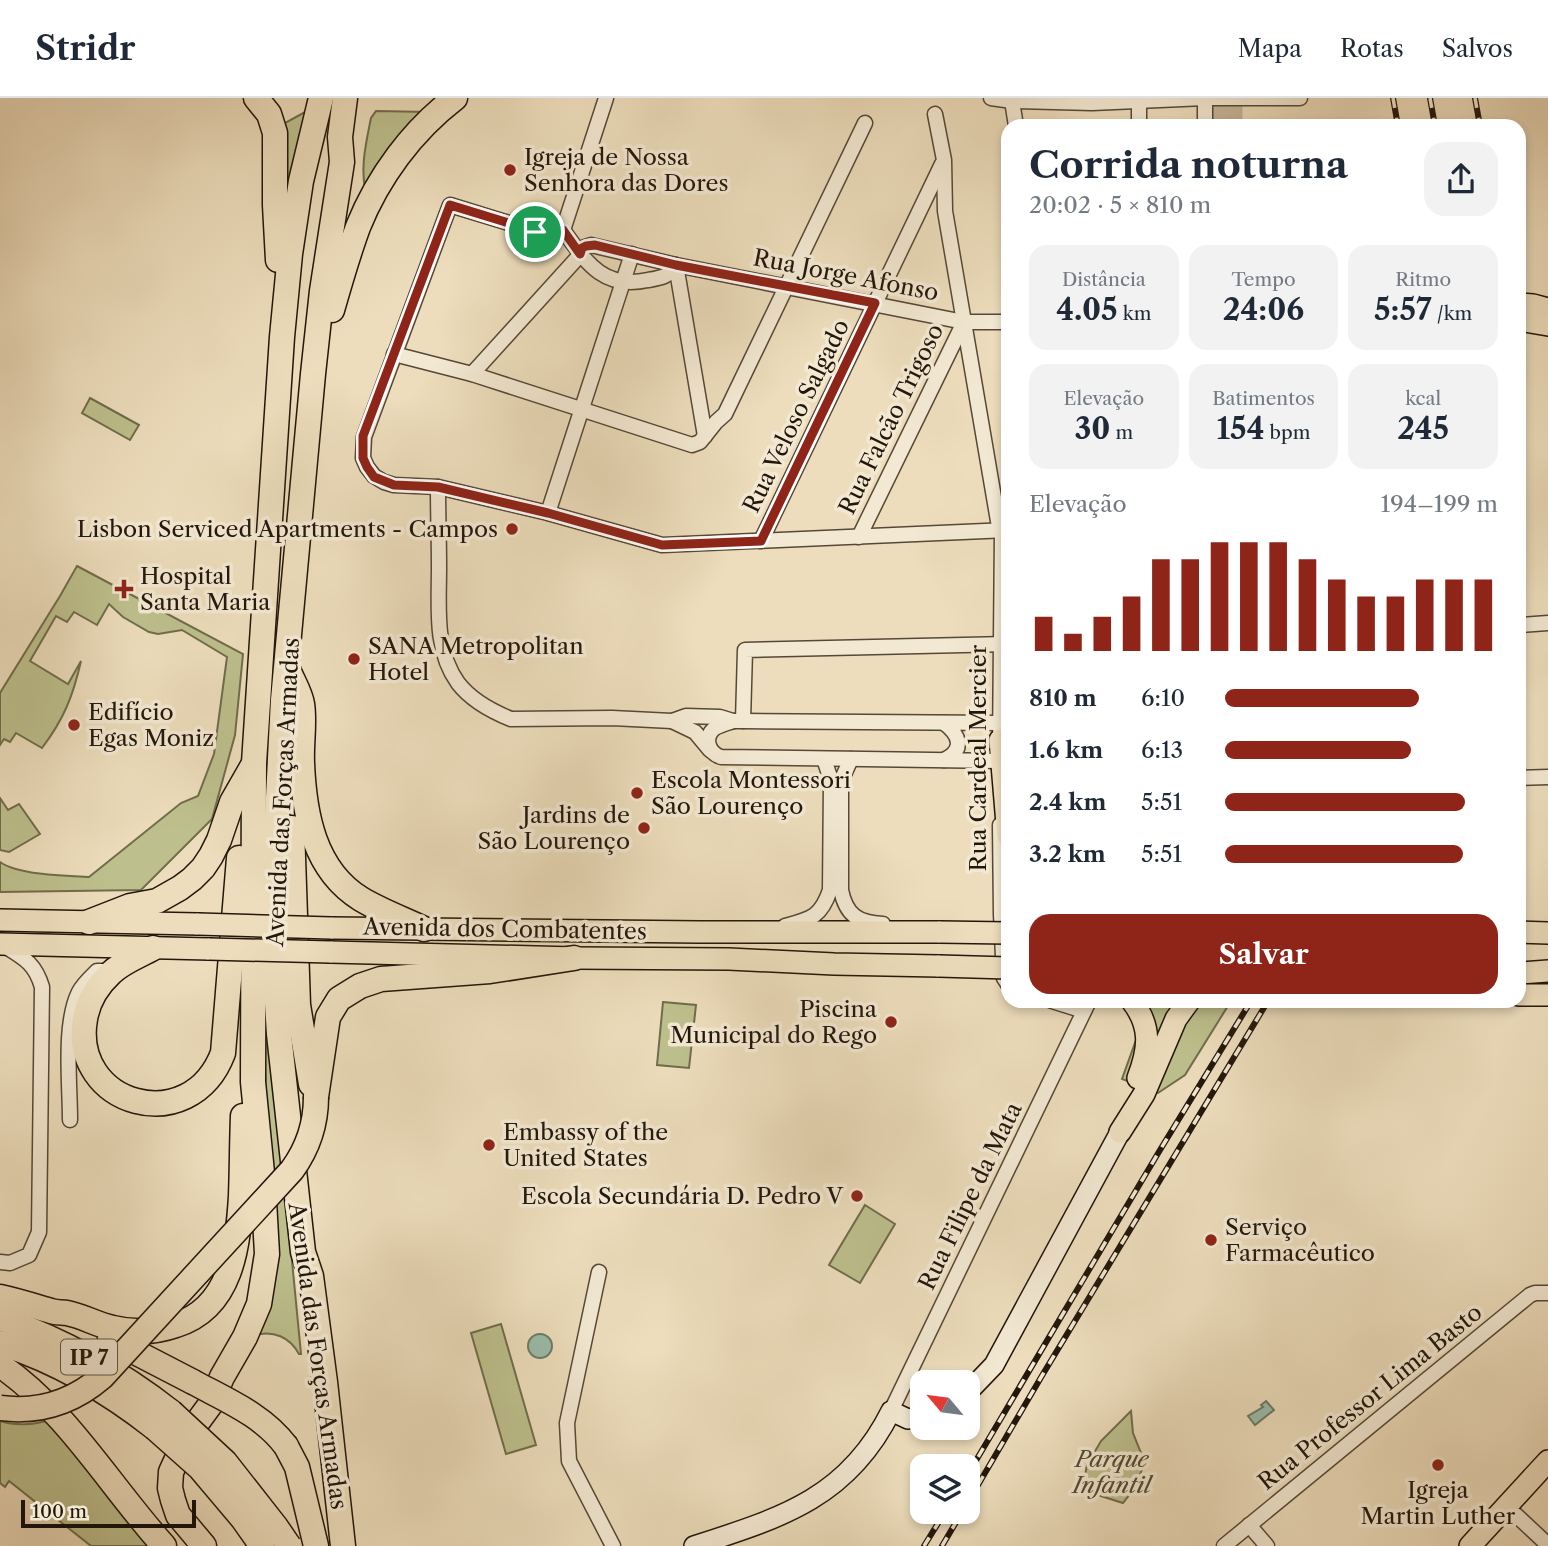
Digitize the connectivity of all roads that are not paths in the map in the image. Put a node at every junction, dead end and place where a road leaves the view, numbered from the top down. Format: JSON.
{"nodes":[{"id":1,"x":256,"y":98,"type":"edge"},
{"id":2,"x":321,"y":98,"type":"edge"},
{"id":3,"x":345,"y":98,"type":"edge"},
{"id":4,"x":359,"y":98,"type":"edge"},
{"id":5,"x":455,"y":98,"type":"edge"},
{"id":6,"x":606,"y":98,"type":"edge"},
{"id":7,"x":991,"y":98,"type":"edge"},
{"id":8,"x":1205,"y":98,"type":"edge"},
{"id":9,"x":1300,"y":98,"type":"edge"},
{"id":10,"x":1139,"y":100,"type":"edge"},
{"id":11,"x":1012,"y":101,"type":"junction"},
{"id":12,"x":935,"y":114,"type":"dead end"},
{"id":13,"x":1015,"y":119,"type":"edge"},
{"id":14,"x":1139,"y":119,"type":"edge"},
{"id":15,"x":1205,"y":119,"type":"edge"},
{"id":16,"x":865,"y":123,"type":"dead end"},
{"id":17,"x":944,"y":160,"type":"junction"},
{"id":18,"x":342,"y":162,"type":"junction"},
{"id":19,"x":563,"y":230,"type":"junction"},
{"id":20,"x":580,"y":254,"type":"junction"},
{"id":21,"x":632,"y":254,"type":"junction"},
{"id":22,"x":676,"y":265,"type":"junction"},
{"id":23,"x":623,"y":282,"type":"junction"},
{"id":24,"x":786,"y":287,"type":"junction"},
{"id":25,"x":875,"y":303,"type":"junction"},
{"id":26,"x":1526,"y":304,"type":"edge"},
{"id":27,"x":1548,"y":309,"type":"edge"},
{"id":28,"x":1526,"y":320,"type":"edge"},
{"id":29,"x":964,"y":322,"type":"junction"},
{"id":30,"x":1001,"y":322,"type":"edge"},
{"id":31,"x":1548,"y":325,"type":"edge"},
{"id":32,"x":282,"y":337,"type":"junction"},
{"id":33,"x":394,"y":354,"type":"junction"},
{"id":34,"x":472,"y":373,"type":"junction"},
{"id":35,"x":313,"y":374,"type":"junction"},
{"id":36,"x":582,"y":409,"type":"junction"},
{"id":37,"x":705,"y":436,"type":"junction"},
{"id":38,"x":438,"y":487,"type":"junction"},
{"id":39,"x":548,"y":513,"type":"junction"},
{"id":40,"x":1001,"y":525,"type":"edge"},
{"id":41,"x":1001,"y":531,"type":"edge"},
{"id":42,"x":859,"y":537,"type":"junction"},
{"id":43,"x":761,"y":541,"type":"junction"},
{"id":44,"x":1548,"y":624,"type":"edge"},
{"id":45,"x":1526,"y":625,"type":"edge"},
{"id":46,"x":1001,"y":644,"type":"edge"},
{"id":47,"x":286,"y":666,"type":"junction"},
{"id":48,"x":1001,"y":718,"type":"edge"},
{"id":49,"x":672,"y":720,"type":"junction"},
{"id":50,"x":738,"y":721,"type":"junction"},
{"id":51,"x":944,"y":723,"type":"junction"},
{"id":52,"x":1000,"y":742,"type":"junction"},
{"id":53,"x":710,"y":750,"type":"junction"},
{"id":54,"x":1001,"y":754,"type":"edge"},
{"id":55,"x":824,"y":759,"type":"junction"},
{"id":56,"x":851,"y":759,"type":"junction"},
{"id":57,"x":944,"y":760,"type":"junction"},
{"id":58,"x":254,"y":763,"type":"junction"},
{"id":59,"x":279,"y":773,"type":"junction"},
{"id":60,"x":1548,"y":777,"type":"edge"},
{"id":61,"x":1526,"y":778,"type":"edge"},
{"id":62,"x":254,"y":803,"type":"junction"},
{"id":63,"x":1001,"y":914,"type":"edge"},
{"id":64,"x":0,"y":920,"type":"edge"},
{"id":65,"x":89,"y":922,"type":"junction"},
{"id":66,"x":424,"y":929,"type":"junction"},
{"id":67,"x":763,"y":932,"type":"junction"},
{"id":68,"x":940,"y":932,"type":"junction"},
{"id":69,"x":1526,"y":932,"type":"edge"},
{"id":70,"x":1547,"y":932,"type":"edge"},
{"id":71,"x":1001,"y":933,"type":"edge"},
{"id":72,"x":1,"y":944,"type":"edge"},
{"id":73,"x":153,"y":948,"type":"junction"},
{"id":74,"x":574,"y":958,"type":"junction"},
{"id":75,"x":1001,"y":968,"type":"edge"},
{"id":76,"x":1548,"y":971,"type":"edge"},
{"id":77,"x":112,"y":972,"type":"junction"},
{"id":78,"x":1526,"y":973,"type":"edge"},
{"id":79,"x":1526,"y":995,"type":"edge"},
{"id":80,"x":1548,"y":995,"type":"edge"},
{"id":81,"x":1085,"y":1008,"type":"edge"},
{"id":82,"x":1136,"y":1008,"type":"edge"},
{"id":83,"x":1184,"y":1008,"type":"edge"},
{"id":84,"x":253,"y":1082,"type":"junction"},
{"id":85,"x":317,"y":1090,"type":"junction"},
{"id":86,"x":1139,"y":1092,"type":"junction"},
{"id":87,"x":70,"y":1120,"type":"dead end"},
{"id":88,"x":1120,"y":1132,"type":"joint"},
{"id":89,"x":303,"y":1252,"type":"junction"},
{"id":90,"x":0,"y":1262,"type":"edge"},
{"id":91,"x":599,"y":1272,"type":"dead end"},
{"id":92,"x":1548,"y":1293,"type":"edge"},
{"id":93,"x":0,"y":1297,"type":"edge"},
{"id":94,"x":55,"y":1312,"type":"junction"},
{"id":95,"x":0,"y":1318,"type":"edge"},
{"id":96,"x":0,"y":1343,"type":"edge"},
{"id":97,"x":0,"y":1365,"type":"edge"},
{"id":98,"x":222,"y":1377,"type":"junction"},
{"id":99,"x":980,"y":1380,"type":"edge"},
{"id":100,"x":0,"y":1408,"type":"edge"},
{"id":101,"x":891,"y":1411,"type":"junction"},
{"id":102,"x":910,"y":1419,"type":"edge"},
{"id":103,"x":163,"y":1420,"type":"junction"},
{"id":104,"x":1548,"y":1461,"type":"edge"},
{"id":105,"x":1548,"y":1480,"type":"edge"},
{"id":106,"x":1516,"y":1516,"type":"junction"},
{"id":107,"x":1249,"y":1525,"type":"junction"},
{"id":108,"x":1548,"y":1545,"type":"edge"},
{"id":109,"x":164,"y":1546,"type":"edge"},
{"id":110,"x":182,"y":1546,"type":"edge"},
{"id":111,"x":204,"y":1546,"type":"edge"},
{"id":112,"x":262,"y":1546,"type":"edge"},
{"id":113,"x":289,"y":1546,"type":"edge"},
{"id":114,"x":316,"y":1546,"type":"edge"},
{"id":115,"x":328,"y":1546,"type":"edge"},
{"id":116,"x":343,"y":1546,"type":"edge"},
{"id":117,"x":613,"y":1546,"type":"edge"},
{"id":118,"x":694,"y":1546,"type":"edge"},
{"id":119,"x":1224,"y":1546,"type":"edge"},
{"id":120,"x":1267,"y":1546,"type":"edge"},
{"id":121,"x":1470,"y":1546,"type":"edge"},
{"id":122,"x":1488,"y":1546,"type":"edge"}],
"edges":[{"from":1,"to":32,"type":"highway"},
{"from":2,"to":32,"type":"highway","name":"Avenida das Forças Armadas"},
{"from":3,"to":18,"type":"highway","name":"Avenida das Forças Armadas"},
{"from":4,"to":18,"type":"highway","name":"Avenida das Forças Armadas"},
{"from":5,"to":35,"type":"highway"},
{"from":6,"to":19,"type":"street"},
{"from":7,"to":11,"type":"street"},
{"from":8,"to":9,"type":"street"},
{"from":8,"to":10,"type":"street"},
{"from":8,"to":15,"type":"street"},
{"from":10,"to":11,"type":"street"},
{"from":10,"to":14,"type":"street"},
{"from":11,"to":13,"type":"street"},
{"from":12,"to":17,"type":"street","name":"Rua Cardeal Mercier"},
{"from":16,"to":24,"type":"street"},
{"from":17,"to":25,"type":"street","name":"Rua Veloso Salgado"},
{"from":17,"to":29,"type":"street","name":"Rua Cardeal Mercier"},
{"from":18,"to":35,"type":"highway","name":"Avenida das Forças Armadas"},
{"from":19,"to":20,"type":"street"},
{"from":19,"to":33,"type":"street"},
{"from":20,"to":21,"type":"street","name":"Rua Jorge Afonso"},
{"from":20,"to":23,"type":"street"},
{"from":20,"to":34,"type":"street"},
{"from":21,"to":22,"type":"street","name":"Rua Jorge Afonso"},
{"from":21,"to":23,"type":"street"},
{"from":22,"to":23,"type":"street"},
{"from":22,"to":24,"type":"street","name":"Rua Jorge Afonso"},
{"from":22,"to":37,"type":"street"},
{"from":23,"to":36,"type":"street"},
{"from":24,"to":25,"type":"street","name":"Rua Jorge Afonso"},
{"from":24,"to":37,"type":"street"},
{"from":25,"to":29,"type":"street","name":"Rua Jorge Afonso"},
{"from":25,"to":43,"type":"street","name":"Rua Veloso Salgado"},
{"from":26,"to":27,"type":"main road"},
{"from":28,"to":31,"type":"main road"},
{"from":29,"to":30,"type":"street","name":"Rua Jorge Afonso"},
{"from":29,"to":40,"type":"street","name":"Rua Cardeal Mercier"},
{"from":29,"to":42,"type":"street","name":"Rua Falcão Trigoso"},
{"from":32,"to":58,"type":"highway","name":"Avenida das Forças Armadas"},
{"from":33,"to":34,"type":"street"},
{"from":33,"to":38,"type":"street"},
{"from":34,"to":36,"type":"street"},
{"from":35,"to":47,"type":"highway","name":"Avenida das Forças Armadas"},
{"from":36,"to":37,"type":"street"},
{"from":36,"to":39,"type":"street"},
{"from":38,"to":39,"type":"street"},
{"from":38,"to":49,"type":"street"},
{"from":39,"to":43,"type":"street"},
{"from":41,"to":42,"type":"street"},
{"from":42,"to":43,"type":"street"},
{"from":44,"to":45,"type":"street"},
{"from":46,"to":50,"type":"street"},
{"from":47,"to":59,"type":"highway","name":"Avenida das Forças Armadas"},
{"from":47,"to":66,"type":"highway"},
{"from":48,"to":52,"type":"street","name":"Rua Cardeal Mercier"},
{"from":49,"to":50,"type":"street"},
{"from":49,"to":53,"type":"street"},
{"from":50,"to":51,"type":"street"},
{"from":50,"to":53,"type":"street"},
{"from":51,"to":52,"type":"street"},
{"from":51,"to":57,"type":"street"},
{"from":52,"to":54,"type":"main road"},
{"from":52,"to":57,"type":"street"},
{"from":52,"to":63,"type":"street","name":"Rua Cardeal Mercier"},
{"from":53,"to":55,"type":"street"},
{"from":55,"to":56,"type":"street"},
{"from":55,"to":67,"type":"street"},
{"from":56,"to":57,"type":"street"},
{"from":56,"to":68,"type":"street"},
{"from":58,"to":62,"type":"highway","name":"Avenida das Forças Armadas"},
{"from":58,"to":65,"type":"highway"},
{"from":59,"to":85,"type":"highway"},
{"from":59,"to":89,"type":"highway","name":"Avenida das Forças Armadas"},
{"from":60,"to":61,"type":"street"},
{"from":62,"to":77,"type":"highway"},
{"from":62,"to":84,"type":"highway","name":"Avenida das Forças Armadas"},
{"from":64,"to":65,"type":"main road","name":"Avenida dos Combatentes"},
{"from":65,"to":66,"type":"main road","name":"Avenida dos Combatentes","bridge":true},
{"from":66,"to":67,"type":"main road","name":"Avenida dos Combatentes"},
{"from":67,"to":68,"type":"main road","name":"Avenida dos Combatentes"},
{"from":68,"to":71,"type":"main road","name":"Avenida dos Combatentes","bridge":true},
{"from":69,"to":70,"type":"main road"},
{"from":72,"to":73,"type":"main road","name":"Avenida dos Combatentes"},
{"from":72,"to":90,"type":"street"},
{"from":73,"to":74,"type":"main road","name":"Avenida dos Combatentes","bridge":true},
{"from":73,"to":77,"type":"highway"},
{"from":74,"to":75,"type":"main road","name":"Avenida dos Combatentes","bridge":true},
{"from":74,"to":85,"type":"highway"},
{"from":76,"to":78,"type":"main road"},
{"from":77,"to":87,"type":"street"},
{"from":79,"to":80,"type":"main road"},
{"from":81,"to":101,"type":"street","name":"Rua Filipe da Mata"},
{"from":82,"to":86,"type":"main road"},
{"from":83,"to":86,"type":"main road"},
{"from":84,"to":94,"type":"highway"},
{"from":84,"to":98,"type":"highway","name":"Avenida das Forças Armadas"},
{"from":85,"to":100,"type":"highway","bridge":true},
{"from":86,"to":88,"type":"main road"},
{"from":88,"to":99,"type":"main road"},
{"from":89,"to":115,"type":"highway"},
{"from":89,"to":116,"type":"highway","name":"Avenida das Forças Armadas"},
{"from":91,"to":117,"type":"street"},
{"from":92,"to":107,"type":"street","name":"Rua Professor Lima Basto"},
{"from":93,"to":94,"type":"highway"},
{"from":94,"to":114,"type":"highway","bridge":true},
{"from":95,"to":103,"type":"highway","number":"IP 7"},
{"from":96,"to":103,"type":"highway","number":"IP 7"},
{"from":97,"to":109,"type":"highway"},
{"from":98,"to":110,"type":"highway"},
{"from":98,"to":111,"type":"highway"},
{"from":101,"to":102,"type":"main road"},
{"from":101,"to":118,"type":"main road"},
{"from":103,"to":112,"type":"highway","number":"IP 7","bridge":true},
{"from":103,"to":113,"type":"highway","number":"IP 7","bridge":true},
{"from":104,"to":121,"type":"main road"},
{"from":105,"to":106,"type":"main road"},
{"from":106,"to":108,"type":"street"},
{"from":106,"to":122,"type":"main road"},
{"from":107,"to":119,"type":"street","name":"Rua Professor Lima Basto"},
{"from":107,"to":120,"type":"street"}]}
